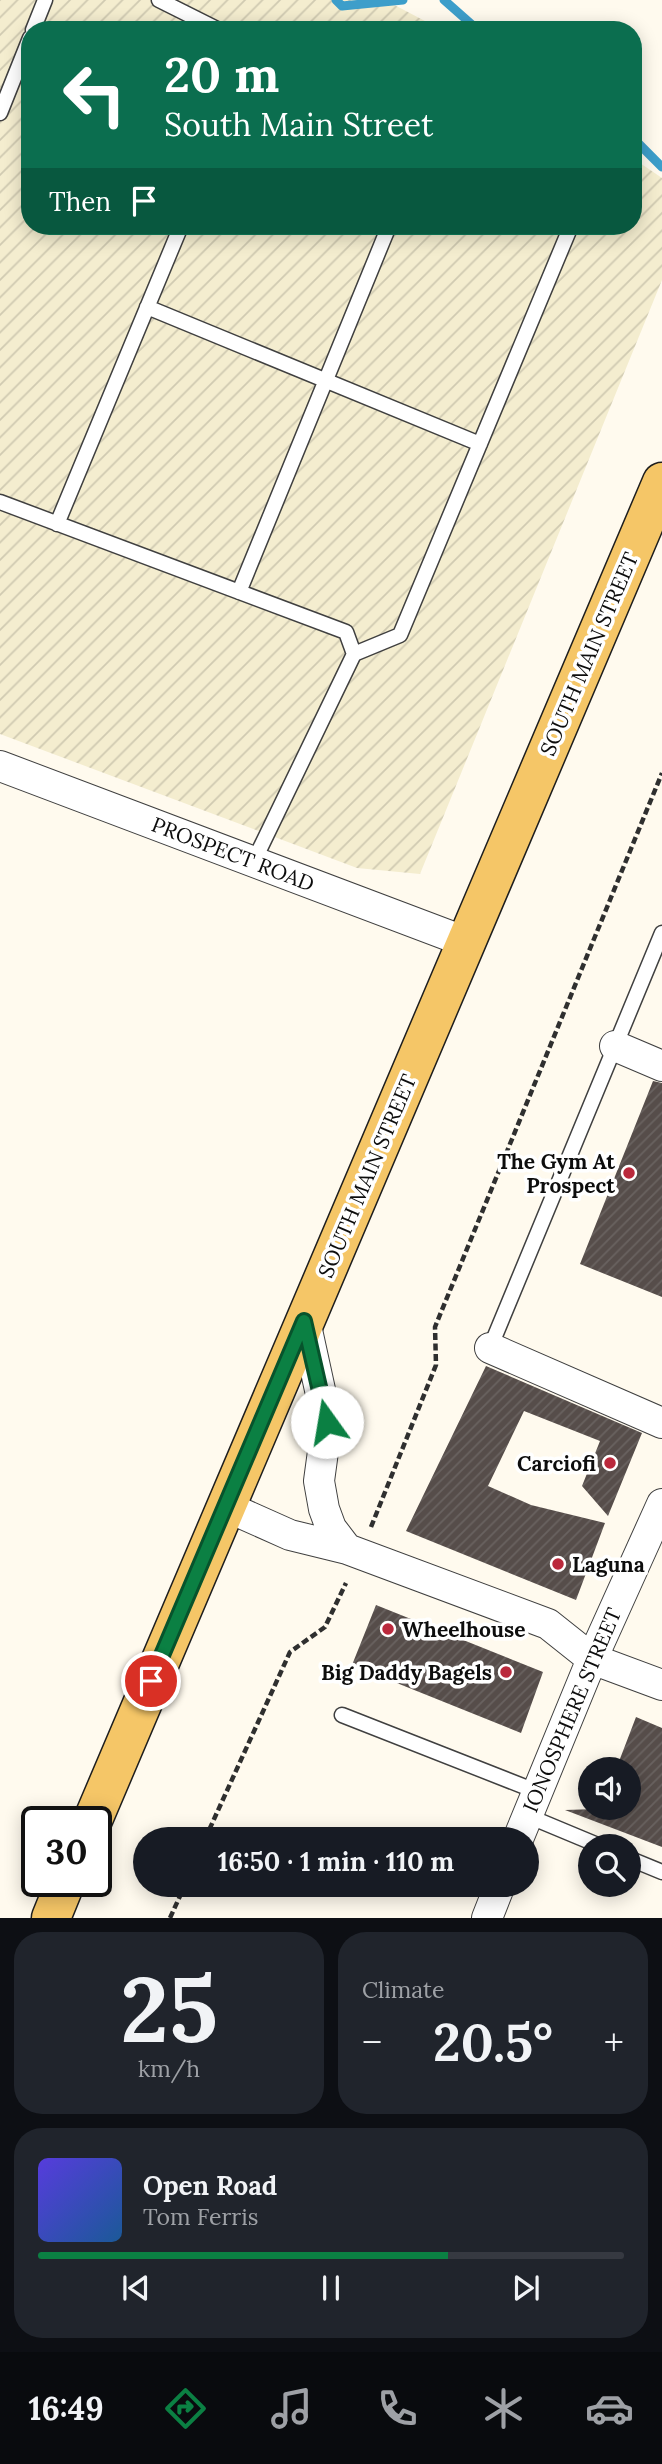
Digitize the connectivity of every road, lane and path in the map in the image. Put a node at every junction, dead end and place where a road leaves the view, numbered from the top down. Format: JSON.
{"nodes":[{"id":1,"x":45,"y":0,"type":"edge"},
{"id":2,"x":159,"y":0,"type":"edge"},
{"id":3,"x":37,"y":21,"type":"edge"},
{"id":4,"x":201,"y":21,"type":"edge"},
{"id":5,"x":21,"y":60,"type":"edge"},
{"id":6,"x":0,"y":113,"type":"edge"},
{"id":7,"x":177,"y":235,"type":"edge"},
{"id":8,"x":385,"y":235,"type":"edge"},
{"id":9,"x":567,"y":235,"type":"edge"},
{"id":10,"x":147,"y":307,"type":"junction"},
{"id":11,"x":326,"y":381,"type":"junction"},
{"id":12,"x":480,"y":444,"type":"junction"},
{"id":13,"x":662,"y":482,"type":"edge"},
{"id":14,"x":0,"y":502,"type":"edge"},
{"id":15,"x":57,"y":524,"type":"junction"},
{"id":16,"x":239,"y":592,"type":"junction"},
{"id":17,"x":354,"y":654,"type":"junction"},
{"id":18,"x":0,"y":766,"type":"edge"},
{"id":19,"x":662,"y":773,"type":"edge"},
{"id":20,"x":254,"y":861,"type":"junction"},
{"id":21,"x":662,"y":933,"type":"edge"},
{"id":22,"x":466,"y":942,"type":"junction"},
{"id":23,"x":615,"y":1046,"type":"junction"},
{"id":24,"x":662,"y":1066,"type":"edge"},
{"id":25,"x":304,"y":1321,"type":"junction"},
{"id":26,"x":490,"y":1348,"type":"joint"},
{"id":27,"x":662,"y":1423,"type":"edge"},
{"id":28,"x":662,"y":1504,"type":"edge"},
{"id":29,"x":225,"y":1506,"type":"junction"},
{"id":30,"x":357,"y":1542,"type":"junction"},
{"id":31,"x":346,"y":1583,"type":"dead end"},
{"id":32,"x":592,"y":1659,"type":"junction"},
{"id":33,"x":662,"y":1685,"type":"edge"},
{"id":34,"x":342,"y":1715,"type":"dead end"},
{"id":35,"x":99,"y":1806,"type":"edge"},
{"id":36,"x":528,"y":1816,"type":"edge"},
{"id":37,"x":210,"y":1827,"type":"edge"},
{"id":38,"x":578,"y":1837,"type":"edge"},
{"id":39,"x":641,"y":1863,"type":"edge"},
{"id":40,"x":662,"y":1872,"type":"edge"},
{"id":41,"x":60,"y":1897,"type":"edge"},
{"id":42,"x":180,"y":1897,"type":"edge"},
{"id":43,"x":495,"y":1897,"type":"edge"},
{"id":44,"x":51,"y":1918,"type":"edge"},
{"id":45,"x":170,"y":1918,"type":"edge"},
{"id":46,"x":487,"y":1918,"type":"edge"}],
"edges":[{"from":1,"to":3,"type":"lane"},
{"from":2,"to":4,"type":"lane"},
{"from":5,"to":6,"type":"lane"},
{"from":7,"to":10,"type":"lane"},
{"from":8,"to":11,"type":"lane"},
{"from":9,"to":12,"type":"lane"},
{"from":10,"to":11,"type":"lane"},
{"from":10,"to":15,"type":"lane"},
{"from":11,"to":12,"type":"lane"},
{"from":11,"to":16,"type":"lane"},
{"from":12,"to":17,"type":"lane"},
{"from":13,"to":22,"type":"main road","name":"SOUTH MAIN STREET"},
{"from":14,"to":15,"type":"lane"},
{"from":15,"to":16,"type":"lane"},
{"from":16,"to":17,"type":"lane"},
{"from":17,"to":20,"type":"lane"},
{"from":18,"to":20,"type":"street","name":"PROSPECT ROAD"},
{"from":19,"to":30,"type":"path"},
{"from":20,"to":22,"type":"street","name":"PROSPECT ROAD"},
{"from":21,"to":23,"type":"lane"},
{"from":22,"to":25,"type":"main road","name":"SOUTH MAIN STREET"},
{"from":23,"to":24,"type":"street"},
{"from":23,"to":26,"type":"lane"},
{"from":25,"to":29,"type":"main road","name":"SOUTH MAIN STREET"},
{"from":25,"to":30,"type":"street"},
{"from":26,"to":27,"type":"street"},
{"from":28,"to":32,"type":"street","name":"IONOSPHERE STREET"},
{"from":29,"to":30,"type":"street"},
{"from":29,"to":35,"type":"main road","name":"SOUTH MAIN STREET"},
{"from":30,"to":32,"type":"street"},
{"from":31,"to":37,"type":"path"},
{"from":32,"to":33,"type":"street"},
{"from":32,"to":36,"type":"street","name":"IONOSPHERE STREET"},
{"from":34,"to":36,"type":"lane"},
{"from":36,"to":38,"type":"lane"},
{"from":39,"to":40,"type":"lane"},
{"from":41,"to":44,"type":"main road"},
{"from":42,"to":45,"type":"path"},
{"from":43,"to":46,"type":"street"}]}
